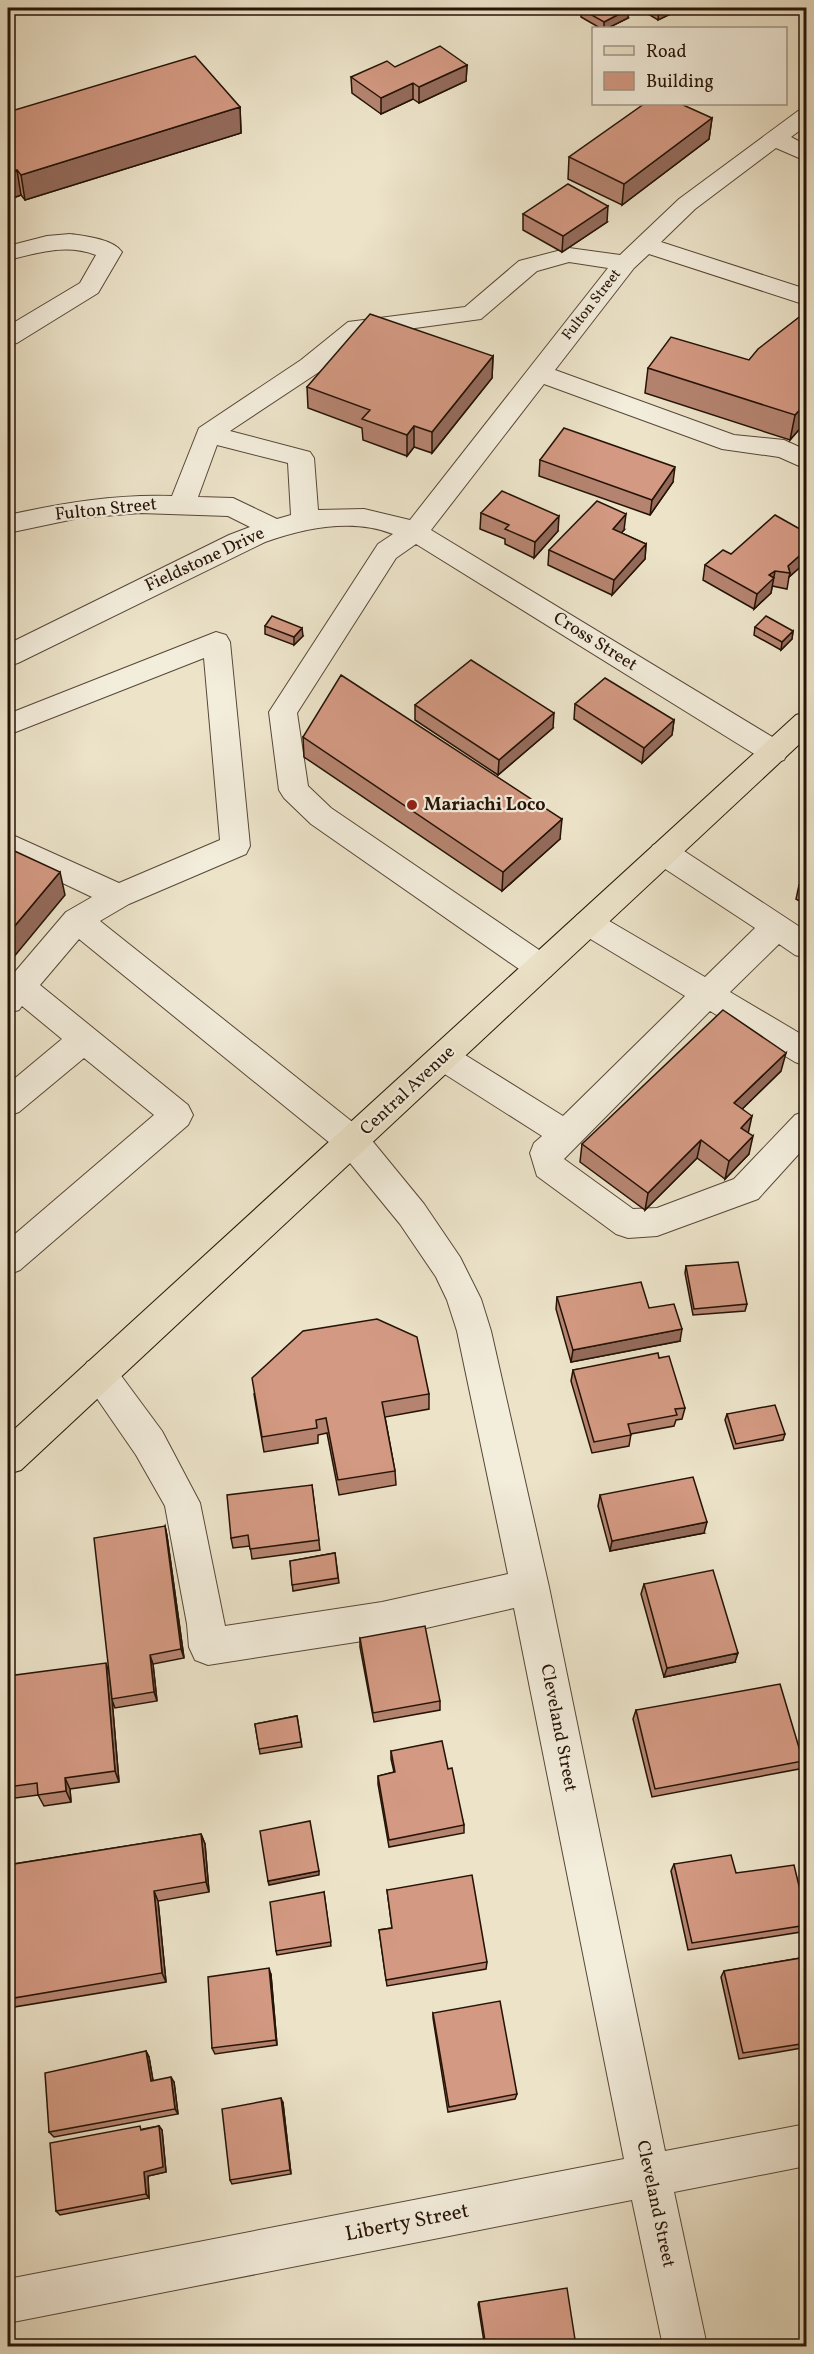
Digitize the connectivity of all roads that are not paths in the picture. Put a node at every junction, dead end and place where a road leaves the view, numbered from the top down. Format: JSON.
{"nodes":[{"id":1,"x":807,"y":116,"type":"edge"},
{"id":2,"x":775,"y":138,"type":"junction"},
{"id":3,"x":807,"y":154,"type":"edge"},
{"id":4,"x":644,"y":244,"type":"junction"},
{"id":5,"x":8,"y":253,"type":"edge"},
{"id":6,"x":625,"y":263,"type":"junction"},
{"id":7,"x":807,"y":297,"type":"edge"},
{"id":8,"x":8,"y":337,"type":"edge"},
{"id":9,"x":540,"y":374,"type":"junction"},
{"id":10,"x":208,"y":434,"type":"junction"},
{"id":11,"x":807,"y":460,"type":"edge"},
{"id":12,"x":182,"y":505,"type":"junction"},
{"id":13,"x":305,"y":520,"type":"junction"},
{"id":14,"x":8,"y":524,"type":"edge"},
{"id":15,"x":273,"y":528,"type":"junction"},
{"id":16,"x":415,"y":532,"type":"junction"},
{"id":17,"x":8,"y":656,"type":"edge"},
{"id":18,"x":807,"y":722,"type":"edge"},
{"id":19,"x":8,"y":725,"type":"edge"},
{"id":20,"x":774,"y":752,"type":"junction"},
{"id":21,"x":8,"y":844,"type":"edge"},
{"id":22,"x":664,"y":853,"type":"junction"},
{"id":23,"x":118,"y":896,"type":"junction"},
{"id":24,"x":76,"y":920,"type":"junction"},
{"id":25,"x":588,"y":923,"type":"junction"},
{"id":26,"x":777,"y":926,"type":"junction"},
{"id":27,"x":807,"y":946,"type":"edge"},
{"id":28,"x":540,"y":967,"type":"junction"},
{"id":29,"x":14,"y":994,"type":"edge"},
{"id":30,"x":707,"y":995,"type":"junction"},
{"id":31,"x":84,"y":1039,"type":"junction"},
{"id":32,"x":807,"y":1053,"type":"edge"},
{"id":33,"x":443,"y":1057,"type":"junction"},
{"id":34,"x":8,"y":1102,"type":"edge"},
{"id":35,"x":807,"y":1125,"type":"edge"},
{"id":36,"x":564,"y":1133,"type":"junction"},
{"id":37,"x":353,"y":1142,"type":"junction"},
{"id":38,"x":8,"y":1260,"type":"edge"},
{"id":39,"x":99,"y":1373,"type":"junction"},
{"id":40,"x":8,"y":1458,"type":"edge"},
{"id":41,"x":530,"y":1587,"type":"junction"},
{"id":42,"x":807,"y":2145,"type":"edge"},
{"id":43,"x":648,"y":2176,"type":"junction"},
{"id":44,"x":8,"y":2301,"type":"edge"},
{"id":45,"x":686,"y":2346,"type":"edge"}],
"edges":[{"from":1,"to":2,"type":"street","name":"Fulton Street"},
{"from":2,"to":3,"type":"street"},
{"from":2,"to":4,"type":"street","name":"Fulton Street"},
{"from":4,"to":6,"type":"street","name":"Fulton Street"},
{"from":4,"to":7,"type":"street"},
{"from":5,"to":8,"type":"street"},
{"from":6,"to":9,"type":"street","name":"Fulton Street"},
{"from":6,"to":10,"type":"street"},
{"from":9,"to":11,"type":"street"},
{"from":9,"to":16,"type":"street","name":"Fulton Street"},
{"from":10,"to":12,"type":"street"},
{"from":10,"to":13,"type":"street"},
{"from":12,"to":14,"type":"street","name":"Fulton Street"},
{"from":12,"to":15,"type":"street","name":"Fulton Street"},
{"from":13,"to":15,"type":"street","name":"Fieldstone Drive"},
{"from":13,"to":16,"type":"street","name":"Fieldstone Drive"},
{"from":15,"to":17,"type":"street","name":"Fieldstone Drive"},
{"from":16,"to":20,"type":"street","name":"Cross Street"},
{"from":16,"to":28,"type":"street","name":"Fulton Street"},
{"from":18,"to":20,"type":"main road","name":"Central Avenue"},
{"from":19,"to":23,"type":"street"},
{"from":20,"to":22,"type":"main road","name":"Central Avenue"},
{"from":21,"to":23,"type":"street"},
{"from":22,"to":25,"type":"main road","name":"Central Avenue"},
{"from":22,"to":26,"type":"street"},
{"from":23,"to":24,"type":"street"},
{"from":24,"to":29,"type":"street"},
{"from":24,"to":37,"type":"street","name":"Cleveland Street"},
{"from":25,"to":28,"type":"main road","name":"Central Avenue"},
{"from":25,"to":30,"type":"street"},
{"from":26,"to":27,"type":"street"},
{"from":26,"to":30,"type":"street"},
{"from":28,"to":33,"type":"main road","name":"Central Avenue"},
{"from":29,"to":31,"type":"street"},
{"from":30,"to":32,"type":"street"},
{"from":30,"to":36,"type":"street"},
{"from":31,"to":34,"type":"street"},
{"from":31,"to":38,"type":"street"},
{"from":33,"to":36,"type":"street"},
{"from":33,"to":37,"type":"main road","name":"Central Avenue"},
{"from":35,"to":36,"type":"street"},
{"from":37,"to":39,"type":"main road","name":"Central Avenue"},
{"from":37,"to":41,"type":"street","name":"Cleveland Street"},
{"from":39,"to":40,"type":"main road","name":"Central Avenue"},
{"from":39,"to":41,"type":"street"},
{"from":41,"to":43,"type":"street","name":"Cleveland Street"},
{"from":42,"to":43,"type":"street","name":"Liberty Street"},
{"from":43,"to":44,"type":"street","name":"Liberty Street"},
{"from":43,"to":45,"type":"street","name":"Cleveland Street"}]}
